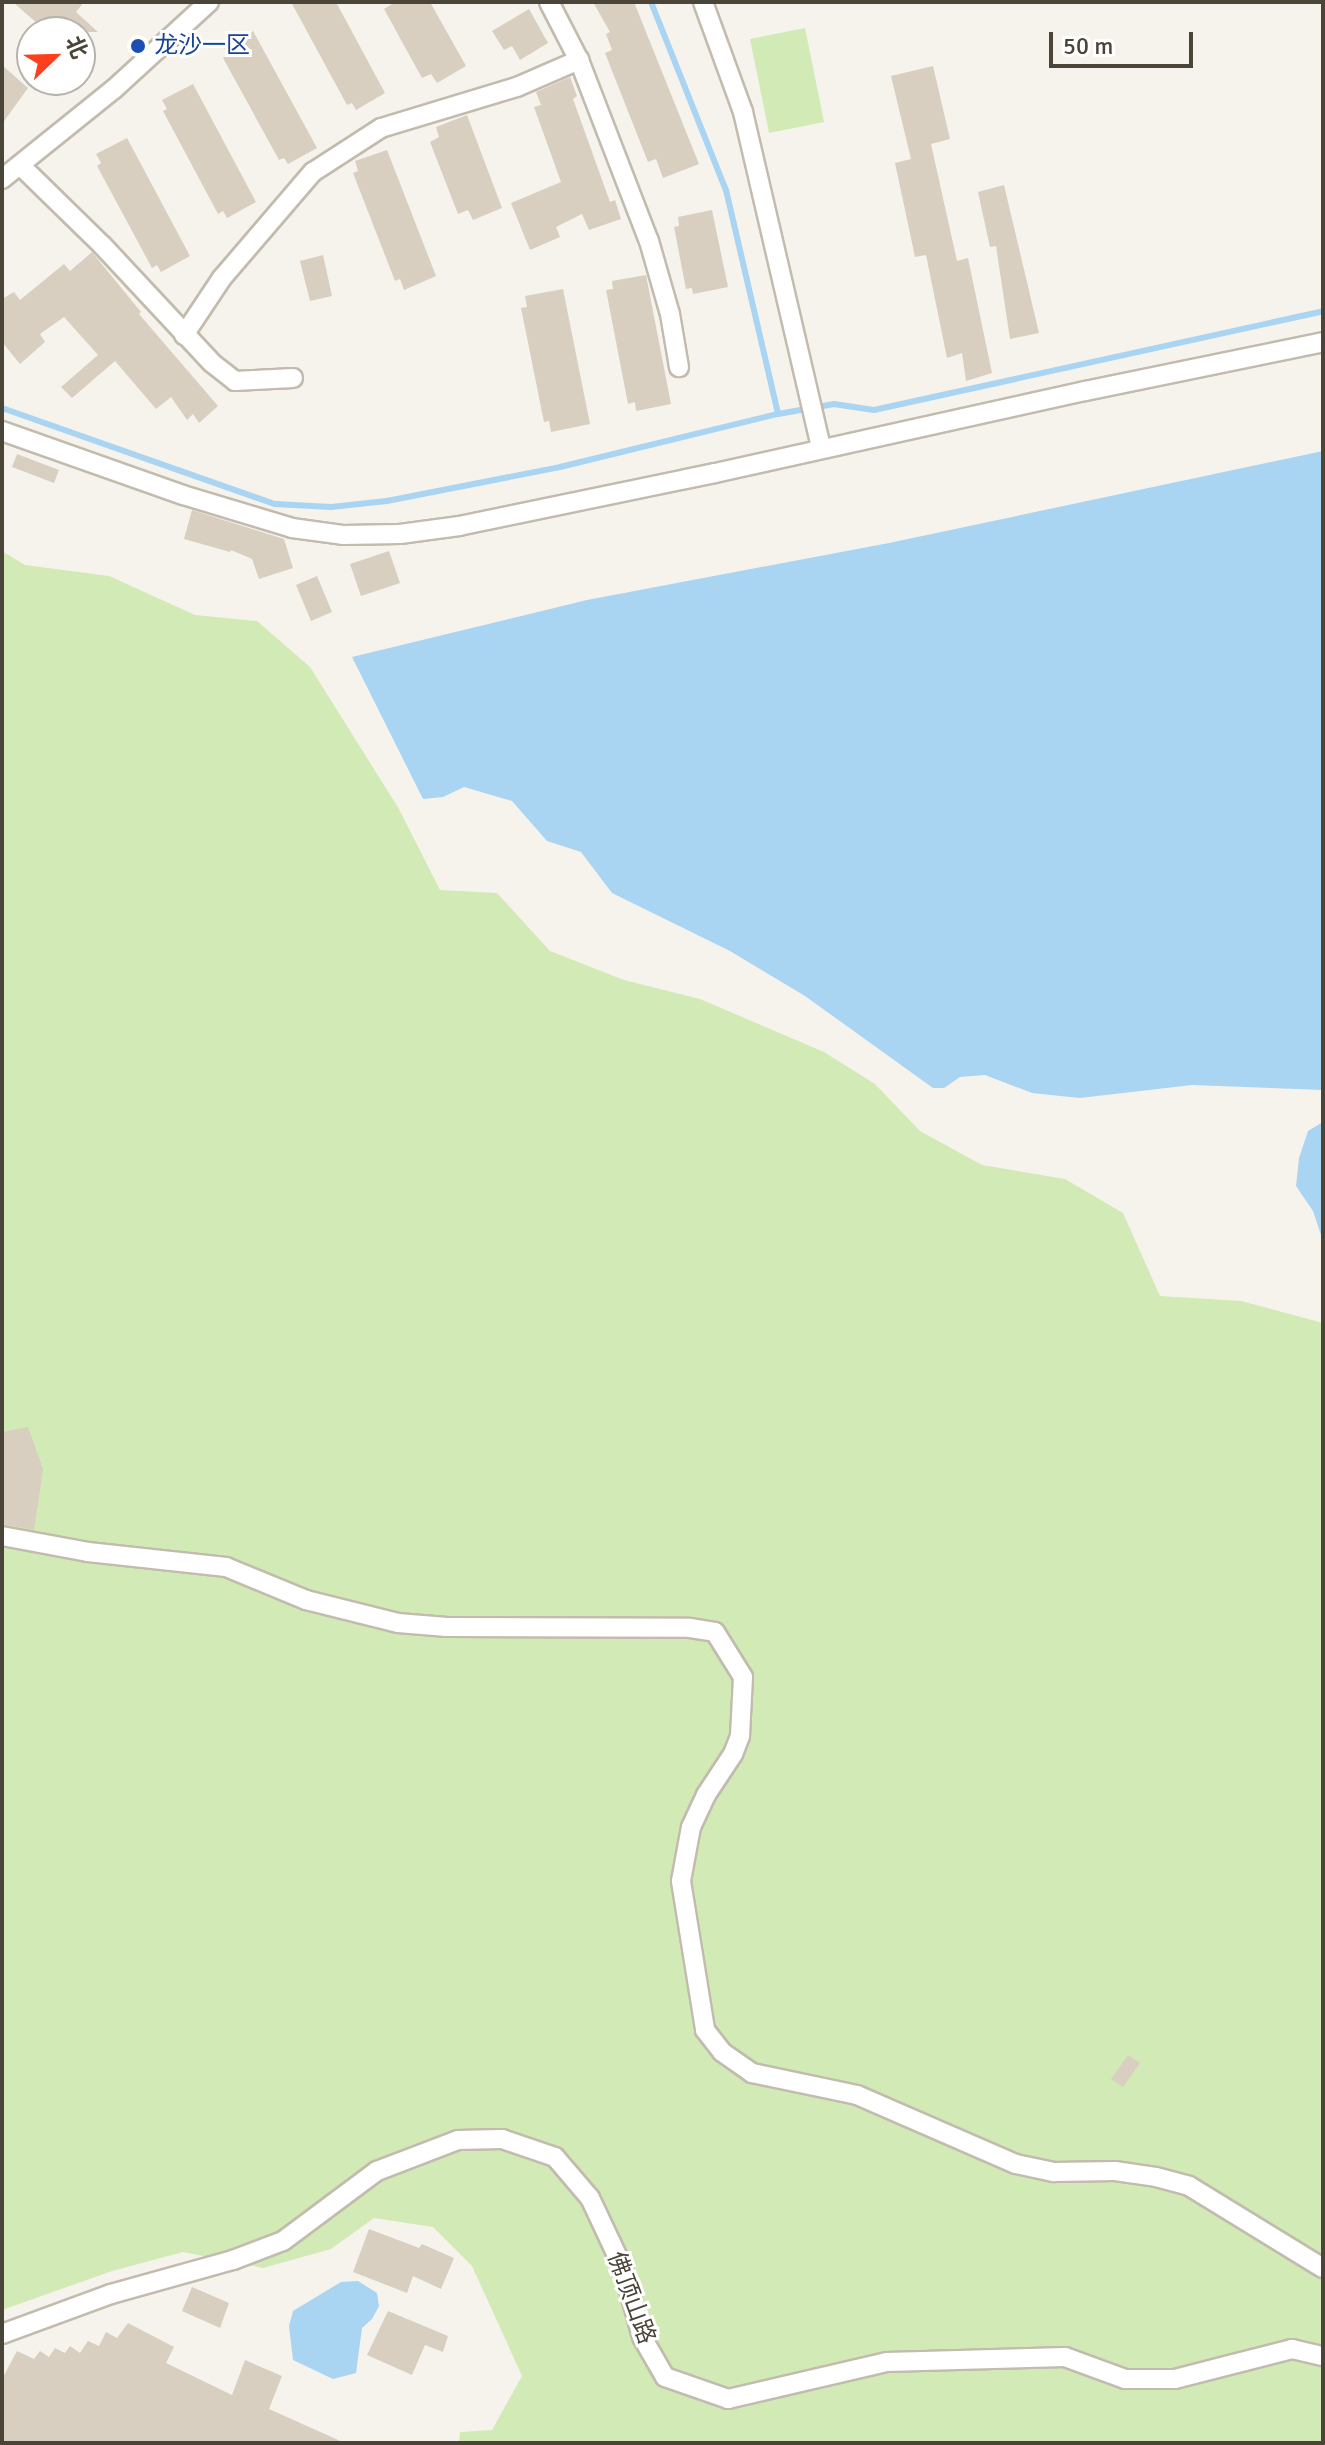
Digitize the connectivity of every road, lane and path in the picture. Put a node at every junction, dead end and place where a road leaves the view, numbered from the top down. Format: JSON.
{"nodes":[{"id":1,"x":209,"y":2,"type":"edge"},
{"id":2,"x":549,"y":2,"type":"edge"},
{"id":3,"x":703,"y":2,"type":"edge"},
{"id":4,"x":579,"y":60,"type":"junction"},
{"id":5,"x":20,"y":165,"type":"junction"},
{"id":6,"x":2,"y":179,"type":"edge"},
{"id":7,"x":184,"y":335,"type":"junction"},
{"id":8,"x":1323,"y":342,"type":"edge"},
{"id":9,"x":679,"y":367,"type":"dead end"},
{"id":10,"x":293,"y":378,"type":"dead end"},
{"id":11,"x":2,"y":431,"type":"edge"},
{"id":12,"x":821,"y":448,"type":"junction"},
{"id":13,"x":2,"y":1536,"type":"edge"},
{"id":14,"x":1323,"y":2268,"type":"edge"},
{"id":15,"x":2,"y":2334,"type":"edge"},
{"id":16,"x":1323,"y":2356,"type":"edge"}],
"edges":[{"from":1,"to":5,"type":"street"},
{"from":2,"to":4,"type":"street"},
{"from":3,"to":12,"type":"street"},
{"from":4,"to":7,"type":"street"},
{"from":4,"to":9,"type":"street"},
{"from":5,"to":6,"type":"street"},
{"from":5,"to":7,"type":"street"},
{"from":7,"to":10,"type":"street"},
{"from":8,"to":12,"type":"street"},
{"from":11,"to":12,"type":"street"},
{"from":13,"to":14,"type":"street"},
{"from":15,"to":16,"type":"street","name":"佛顶山路"}]}
